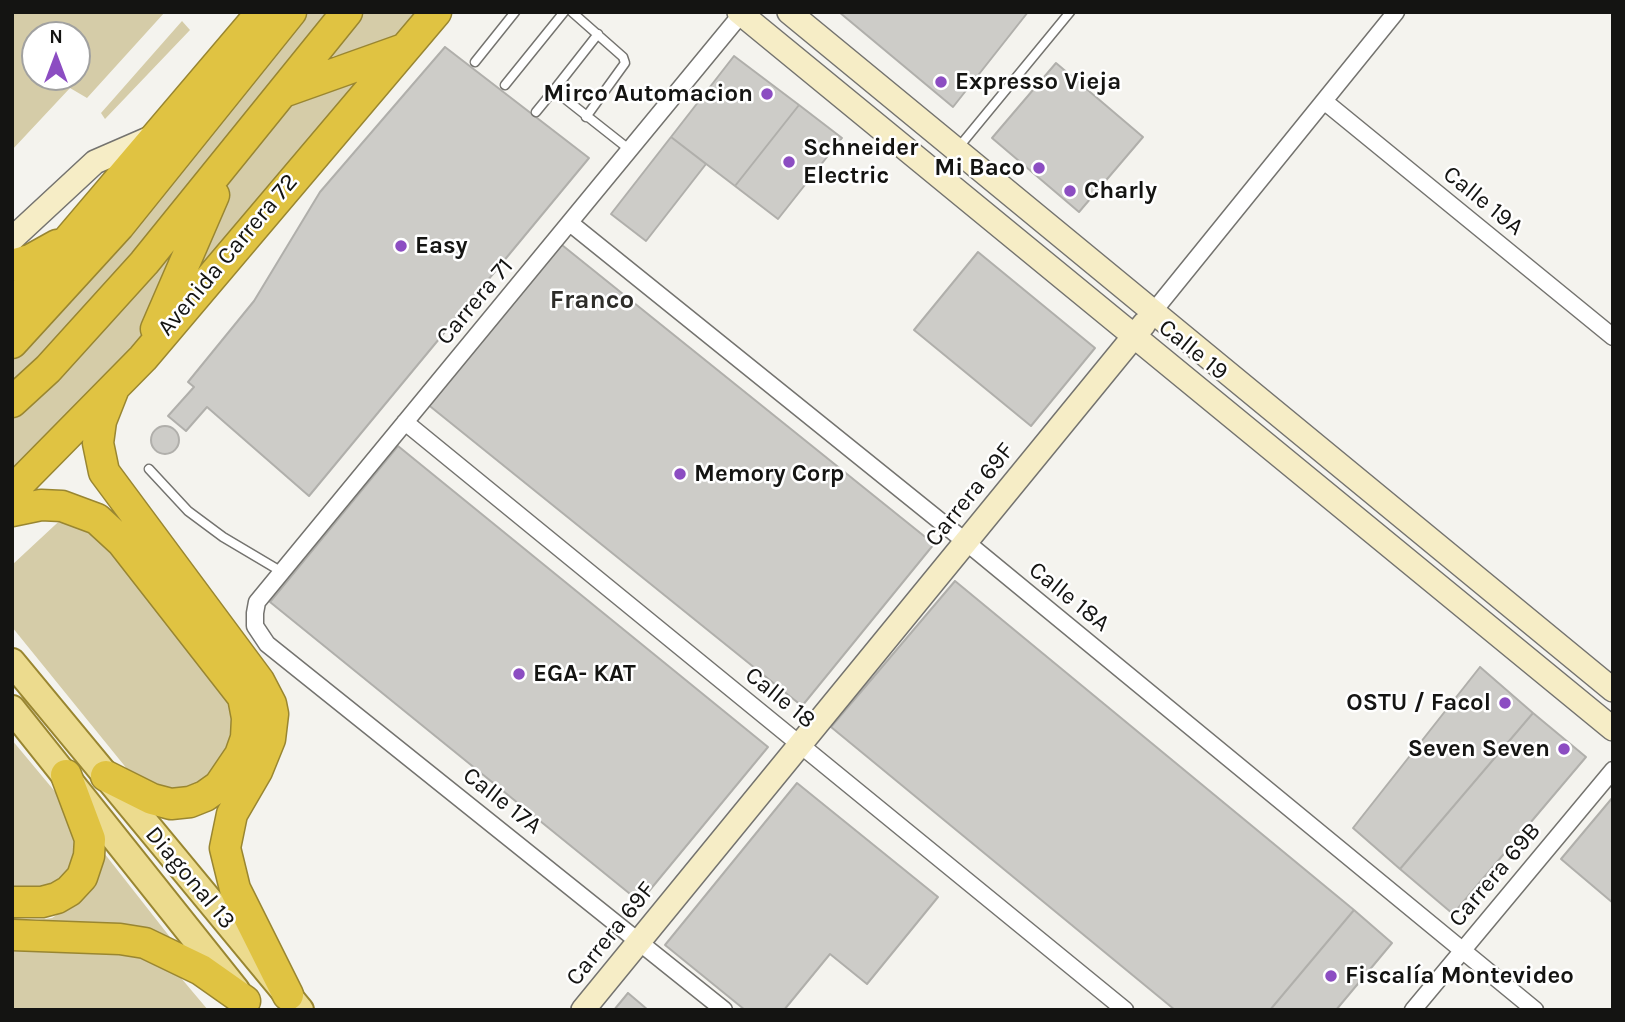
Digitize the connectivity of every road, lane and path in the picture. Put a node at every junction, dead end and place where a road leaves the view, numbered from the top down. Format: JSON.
{"nodes":[{"id":1,"x":262,"y":12,"type":"edge"},
{"id":2,"x":291,"y":12,"type":"edge"},
{"id":3,"x":347,"y":12,"type":"edge"},
{"id":4,"x":436,"y":12,"type":"edge"},
{"id":5,"x":515,"y":12,"type":"edge"},
{"id":6,"x":564,"y":12,"type":"edge"},
{"id":7,"x":572,"y":12,"type":"edge"},
{"id":8,"x":789,"y":12,"type":"edge"},
{"id":9,"x":1070,"y":12,"type":"edge"},
{"id":10,"x":1396,"y":12,"type":"edge"},
{"id":11,"x":741,"y":13,"type":"edge"},
{"id":12,"x":598,"y":34,"type":"junction"},
{"id":13,"x":404,"y":49,"type":"junction"},
{"id":14,"x":475,"y":62,"type":"dead end"},
{"id":15,"x":236,"y":83,"type":"junction"},
{"id":16,"x":505,"y":85,"type":"dead end"},
{"id":17,"x":554,"y":90,"type":"junction"},
{"id":18,"x":283,"y":92,"type":"junction"},
{"id":19,"x":1324,"y":101,"type":"junction"},
{"id":20,"x":536,"y":112,"type":"dead end"},
{"id":21,"x":586,"y":117,"type":"junction"},
{"id":22,"x":158,"y":135,"type":"junction"},
{"id":23,"x":630,"y":150,"type":"junction"},
{"id":24,"x":956,"y":150,"type":"junction"},
{"id":25,"x":229,"y":160,"type":"junction"},
{"id":26,"x":570,"y":223,"type":"junction"},
{"id":27,"x":72,"y":236,"type":"junction"},
{"id":28,"x":12,"y":239,"type":"edge"},
{"id":29,"x":12,"y":265,"type":"edge"},
{"id":30,"x":12,"y":306,"type":"edge"},
{"id":31,"x":1153,"y":312,"type":"junction"},
{"id":32,"x":1134,"y":336,"type":"junction"},
{"id":33,"x":1613,"y":337,"type":"edge"},
{"id":34,"x":12,"y":342,"type":"edge"},
{"id":35,"x":143,"y":358,"type":"junction"},
{"id":36,"x":114,"y":388,"type":"junction"},
{"id":37,"x":12,"y":402,"type":"edge"},
{"id":38,"x":405,"y":422,"type":"junction"},
{"id":39,"x":149,"y":469,"type":"dead end"},
{"id":40,"x":12,"y":491,"type":"edge"},
{"id":41,"x":12,"y":511,"type":"edge"},
{"id":42,"x":966,"y":542,"type":"junction"},
{"id":43,"x":282,"y":572,"type":"junction"},
{"id":44,"x":255,"y":626,"type":"joint"},
{"id":45,"x":12,"y":662,"type":"edge"},
{"id":46,"x":1613,"y":690,"type":"edge"},
{"id":47,"x":12,"y":709,"type":"edge"},
{"id":48,"x":1613,"y":729,"type":"edge"},
{"id":49,"x":800,"y":744,"type":"junction"},
{"id":50,"x":62,"y":770,"type":"junction"},
{"id":51,"x":1613,"y":770,"type":"edge"},
{"id":52,"x":106,"y":775,"type":"junction"},
{"id":53,"x":12,"y":902,"type":"edge"},
{"id":54,"x":14,"y":936,"type":"edge"},
{"id":55,"x":640,"y":940,"type":"junction"},
{"id":56,"x":1463,"y":950,"type":"junction"},
{"id":57,"x":294,"y":1002,"type":"edge"},
{"id":58,"x":248,"y":1005,"type":"edge"},
{"id":59,"x":583,"y":1010,"type":"edge"},
{"id":60,"x":724,"y":1010,"type":"edge"},
{"id":61,"x":1125,"y":1010,"type":"edge"},
{"id":62,"x":1413,"y":1010,"type":"edge"},
{"id":63,"x":1535,"y":1010,"type":"edge"}],
"edges":[{"from":1,"to":15,"type":"highway"},
{"from":1,"to":22,"type":"highway"},
{"from":2,"to":15,"type":"highway"},
{"from":3,"to":18,"type":"highway"},
{"from":4,"to":13,"type":"highway","name":"Avenida Carrera 72"},
{"from":5,"to":14,"type":"lane"},
{"from":6,"to":16,"type":"lane"},
{"from":7,"to":12,"type":"lane"},
{"from":8,"to":24,"type":"street","name":"Calle 19"},
{"from":9,"to":24,"type":"lane"},
{"from":10,"to":19,"type":"street","name":"Carrera 69F"},
{"from":11,"to":23,"type":"street","name":"Carrera 71"},
{"from":11,"to":32,"type":"street","name":"Calle 19"},
{"from":12,"to":17,"type":"lane"},
{"from":12,"to":21,"type":"lane"},
{"from":13,"to":18,"type":"highway"},
{"from":13,"to":35,"type":"highway","name":"Avenida Carrera 72"},
{"from":15,"to":34,"type":"highway"},
{"from":17,"to":20,"type":"lane"},
{"from":17,"to":21,"type":"lane"},
{"from":18,"to":25,"type":"highway"},
{"from":19,"to":31,"type":"street","name":"Carrera 69F"},
{"from":19,"to":33,"type":"street","name":"Calle 19A"},
{"from":21,"to":23,"type":"lane"},
{"from":22,"to":27,"type":"highway"},
{"from":22,"to":28,"type":"street"},
{"from":23,"to":26,"type":"street","name":"Carrera 71"},
{"from":24,"to":31,"type":"street","name":"Calle 19"},
{"from":25,"to":35,"type":"highway"},
{"from":25,"to":37,"type":"highway"},
{"from":26,"to":38,"type":"street","name":"Carrera 71"},
{"from":26,"to":42,"type":"street","name":"Calle 18A"},
{"from":27,"to":29,"type":"highway"},
{"from":27,"to":30,"type":"highway"},
{"from":31,"to":32,"type":"street","name":"Carrera 69F"},
{"from":31,"to":46,"type":"street","name":"Calle 19"},
{"from":32,"to":42,"type":"street","name":"Carrera 69F"},
{"from":32,"to":48,"type":"street","name":"Calle 19"},
{"from":35,"to":36,"type":"highway","name":"Avenida Carrera 72"},
{"from":36,"to":40,"type":"highway","name":"Avenida Carrera 72"},
{"from":36,"to":57,"type":"highway"},
{"from":38,"to":43,"type":"street","name":"Carrera 71"},
{"from":38,"to":49,"type":"street","name":"Calle 18"},
{"from":39,"to":43,"type":"lane"},
{"from":41,"to":52,"type":"highway"},
{"from":42,"to":49,"type":"street","name":"Carrera 69F"},
{"from":42,"to":56,"type":"street","name":"Calle 18A"},
{"from":43,"to":44,"type":"street","name":"Carrera 71"},
{"from":44,"to":55,"type":"street","name":"Calle 17A"},
{"from":45,"to":52,"type":"main road","name":"Diagonal 13"},
{"from":47,"to":50,"type":"main road","name":"Diagonal 13"},
{"from":49,"to":55,"type":"street","name":"Carrera 69F"},
{"from":49,"to":61,"type":"street","name":"Calle 18"},
{"from":50,"to":53,"type":"highway"},
{"from":50,"to":58,"type":"main road","name":"Diagonal 13"},
{"from":51,"to":56,"type":"street","name":"Carrera 69B"},
{"from":52,"to":57,"type":"main road","name":"Diagonal 13"},
{"from":54,"to":58,"type":"highway"},
{"from":55,"to":59,"type":"street","name":"Carrera 69F"},
{"from":55,"to":60,"type":"street","name":"Calle 17A"},
{"from":56,"to":62,"type":"street","name":"Carrera 69B"},
{"from":56,"to":63,"type":"street","name":"Calle 18A"}]}
